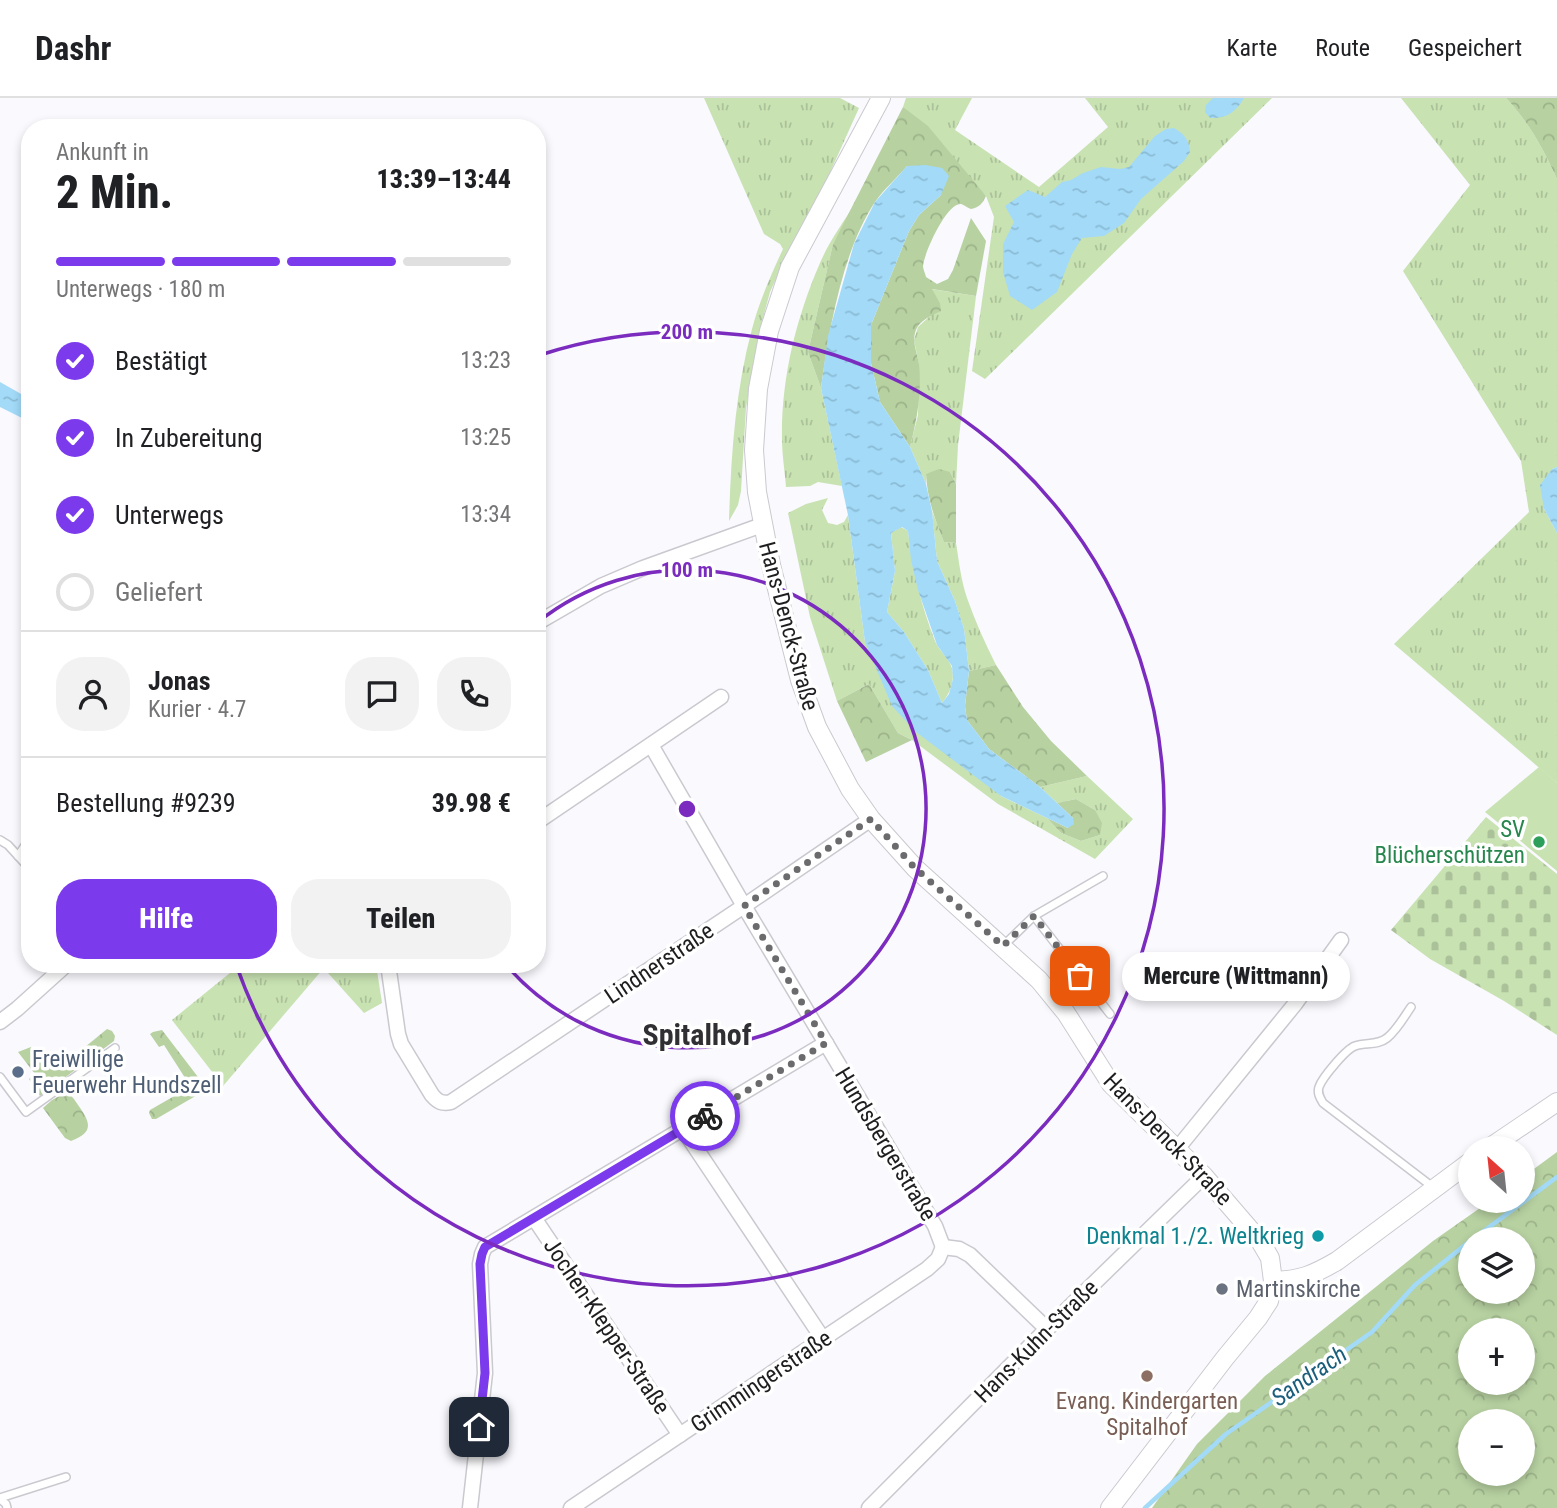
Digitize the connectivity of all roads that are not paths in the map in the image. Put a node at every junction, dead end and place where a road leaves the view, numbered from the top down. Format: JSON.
{"nodes":[{"id":1,"x":881,"y":98,"type":"edge"},
{"id":2,"x":762,"y":525,"type":"junction"},
{"id":3,"x":546,"y":617,"type":"edge"},
{"id":4,"x":721,"y":696,"type":"dead end"},
{"id":5,"x":651,"y":745,"type":"junction"},
{"id":6,"x":546,"y":816,"type":"edge"},
{"id":7,"x":871,"y":819,"type":"junction"},
{"id":8,"x":0,"y":840,"type":"edge"},
{"id":9,"x":21,"y":852,"type":"edge"},
{"id":10,"x":18,"y":856,"type":"junction"},
{"id":11,"x":21,"y":859,"type":"edge"},
{"id":12,"x":1103,"y":876,"type":"dead end"},
{"id":13,"x":744,"y":906,"type":"junction"},
{"id":14,"x":1034,"y":916,"type":"junction"},
{"id":15,"x":1341,"y":940,"type":"dead end"},
{"id":16,"x":1003,"y":946,"type":"junction"},
{"id":17,"x":57,"y":973,"type":"edge"},
{"id":18,"x":389,"y":973,"type":"edge"},
{"id":19,"x":1411,"y":1007,"type":"dead end"},
{"id":20,"x":1110,"y":1014,"type":"dead end"},
{"id":21,"x":0,"y":1022,"type":"edge"},
{"id":22,"x":826,"y":1043,"type":"junction"},
{"id":23,"x":116,"y":1048,"type":"dead end"},
{"id":24,"x":0,"y":1077,"type":"edge"},
{"id":25,"x":1557,"y":1102,"type":"edge"},
{"id":26,"x":683,"y":1129,"type":"junction"},
{"id":27,"x":1507,"y":1136,"type":"edge"},
{"id":28,"x":1177,"y":1149,"type":"junction"},
{"id":29,"x":1458,"y":1171,"type":"edge"},
{"id":30,"x":1204,"y":1176,"type":"junction"},
{"id":31,"x":1434,"y":1189,"type":"junction"},
{"id":32,"x":534,"y":1218,"type":"junction"},
{"id":33,"x":943,"y":1247,"type":"junction"},
{"id":34,"x":1273,"y":1281,"type":"junction"},
{"id":35,"x":1048,"y":1329,"type":"junction"},
{"id":36,"x":823,"y":1339,"type":"junction"},
{"id":37,"x":680,"y":1435,"type":"junction"},
{"id":38,"x":66,"y":1477,"type":"dead end"},
{"id":39,"x":0,"y":1498,"type":"edge"},
{"id":40,"x":7,"y":1508,"type":"edge"},
{"id":41,"x":470,"y":1508,"type":"edge"},
{"id":42,"x":571,"y":1508,"type":"edge"},
{"id":43,"x":869,"y":1508,"type":"edge"},
{"id":44,"x":1110,"y":1508,"type":"edge"}],
"edges":[{"from":1,"to":2,"type":"street","name":"Hans-Denck-Straße"},
{"from":2,"to":3,"type":"street"},
{"from":2,"to":7,"type":"street","name":"Hans-Denck-Straße"},
{"from":4,"to":5,"type":"street"},
{"from":5,"to":6,"type":"street"},
{"from":5,"to":13,"type":"street","name":"Hundsbergerstraße"},
{"from":7,"to":13,"type":"street","name":"Lindnerstraße"},
{"from":7,"to":16,"type":"street","name":"Hans-Denck-Straße"},
{"from":8,"to":10,"type":"lane"},
{"from":9,"to":10,"type":"lane"},
{"from":10,"to":11,"type":"lane"},
{"from":12,"to":14,"type":"lane"},
{"from":13,"to":18,"type":"street","name":"Lindnerstraße"},
{"from":13,"to":22,"type":"street","name":"Hundsbergerstraße"},
{"from":14,"to":16,"type":"lane"},
{"from":14,"to":20,"type":"lane"},
{"from":15,"to":28,"type":"street"},
{"from":16,"to":28,"type":"street","name":"Hans-Denck-Straße"},
{"from":17,"to":21,"type":"street"},
{"from":19,"to":31,"type":"lane"},
{"from":22,"to":26,"type":"street"},
{"from":22,"to":33,"type":"street","name":"Hundsbergerstraße"},
{"from":23,"to":24,"type":"lane"},
{"from":25,"to":27,"type":"street"},
{"from":26,"to":32,"type":"street"},
{"from":26,"to":36,"type":"street"},
{"from":28,"to":30,"type":"street","name":"Hans-Denck-Straße"},
{"from":29,"to":31,"type":"street"},
{"from":30,"to":34,"type":"street","name":"Hans-Denck-Straße"},
{"from":30,"to":35,"type":"street","name":"Hans-Kuhn-Straße"},
{"from":31,"to":34,"type":"street"},
{"from":32,"to":37,"type":"street","name":"Jochen-Klepper-Straße"},
{"from":32,"to":41,"type":"street"},
{"from":33,"to":35,"type":"street","name":"Hundsbergerstraße"},
{"from":33,"to":36,"type":"street","name":"Grimmingerstraße"},
{"from":34,"to":44,"type":"street"},
{"from":35,"to":43,"type":"street","name":"Hans-Kuhn-Straße"},
{"from":36,"to":37,"type":"street","name":"Grimmingerstraße"},
{"from":37,"to":42,"type":"street","name":"Grimmingerstraße"},
{"from":38,"to":39,"type":"lane"},
{"from":39,"to":40,"type":"lane"}]}
